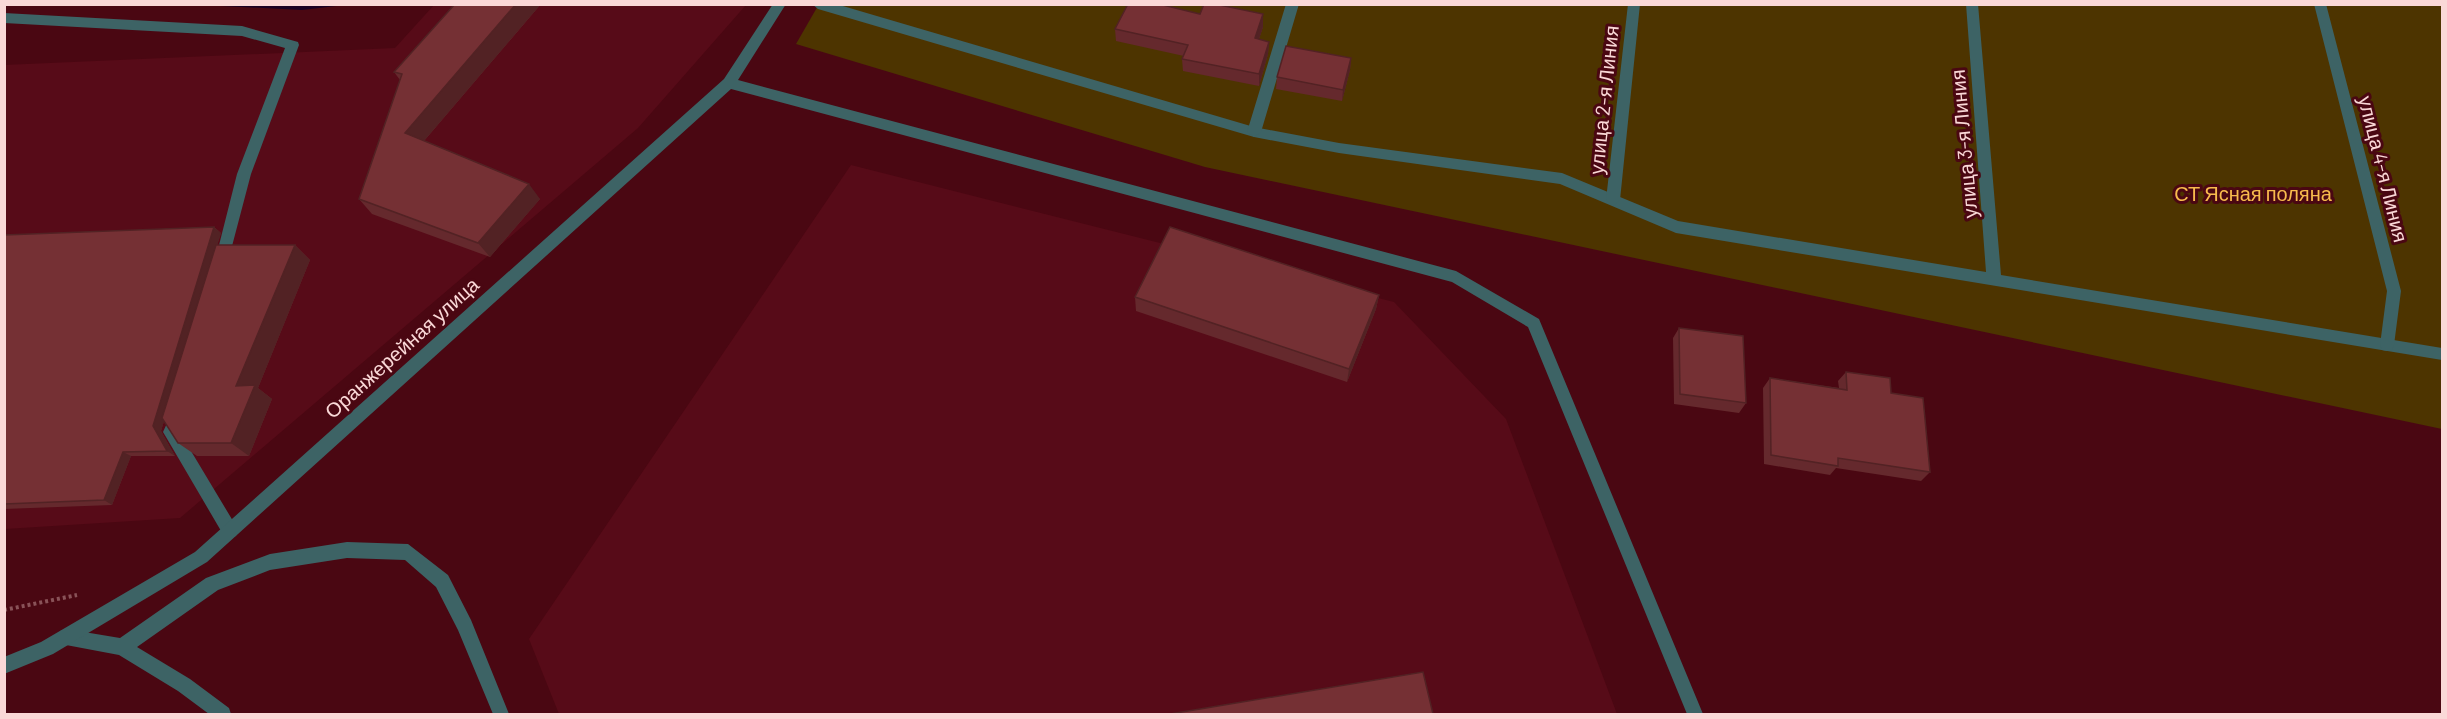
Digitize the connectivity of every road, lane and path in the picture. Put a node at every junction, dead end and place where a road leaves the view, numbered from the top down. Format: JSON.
{"nodes":[{"id":1,"x":780,"y":4,"type":"edge"},
{"id":2,"x":818,"y":4,"type":"edge"},
{"id":3,"x":1293,"y":4,"type":"edge"},
{"id":4,"x":1634,"y":4,"type":"edge"},
{"id":5,"x":1972,"y":4,"type":"edge"},
{"id":6,"x":2320,"y":4,"type":"edge"},
{"id":7,"x":4,"y":18,"type":"edge"},
{"id":8,"x":729,"y":83,"type":"junction"},
{"id":9,"x":1254,"y":132,"type":"junction"},
{"id":10,"x":1613,"y":200,"type":"junction"},
{"id":11,"x":218,"y":277,"type":"edge"},
{"id":12,"x":1994,"y":279,"type":"junction"},
{"id":13,"x":2387,"y":345,"type":"junction"},
{"id":14,"x":2442,"y":354,"type":"edge"},
{"id":15,"x":178,"y":410,"type":"edge"},
{"id":16,"x":230,"y":531,"type":"junction"},
{"id":17,"x":66,"y":637,"type":"junction"},
{"id":18,"x":122,"y":647,"type":"junction"},
{"id":19,"x":4,"y":666,"type":"edge"},
{"id":20,"x":223,"y":714,"type":"edge"},
{"id":21,"x":501,"y":714,"type":"edge"},
{"id":22,"x":1695,"y":714,"type":"edge"}],
"edges":[{"from":1,"to":8,"type":"street","name":"Оранжерейная улица"},
{"from":2,"to":9,"type":"street"},
{"from":3,"to":9,"type":"street"},
{"from":4,"to":10,"type":"street","name":"улица 2-я Линия"},
{"from":5,"to":12,"type":"street","name":"улица 3-я Линия"},
{"from":6,"to":13,"type":"street","name":"улица 4-я Линия"},
{"from":7,"to":11,"type":"street"},
{"from":8,"to":16,"type":"street","name":"Оранжерейная улица"},
{"from":8,"to":22,"type":"street"},
{"from":9,"to":10,"type":"street"},
{"from":10,"to":12,"type":"street"},
{"from":12,"to":13,"type":"street"},
{"from":13,"to":14,"type":"street"},
{"from":15,"to":16,"type":"street"},
{"from":16,"to":17,"type":"street","name":"Оранжерейная улица"},
{"from":17,"to":18,"type":"street"},
{"from":17,"to":19,"type":"street","name":"Оранжерейная улица"},
{"from":18,"to":20,"type":"street"},
{"from":18,"to":21,"type":"street"}]}
